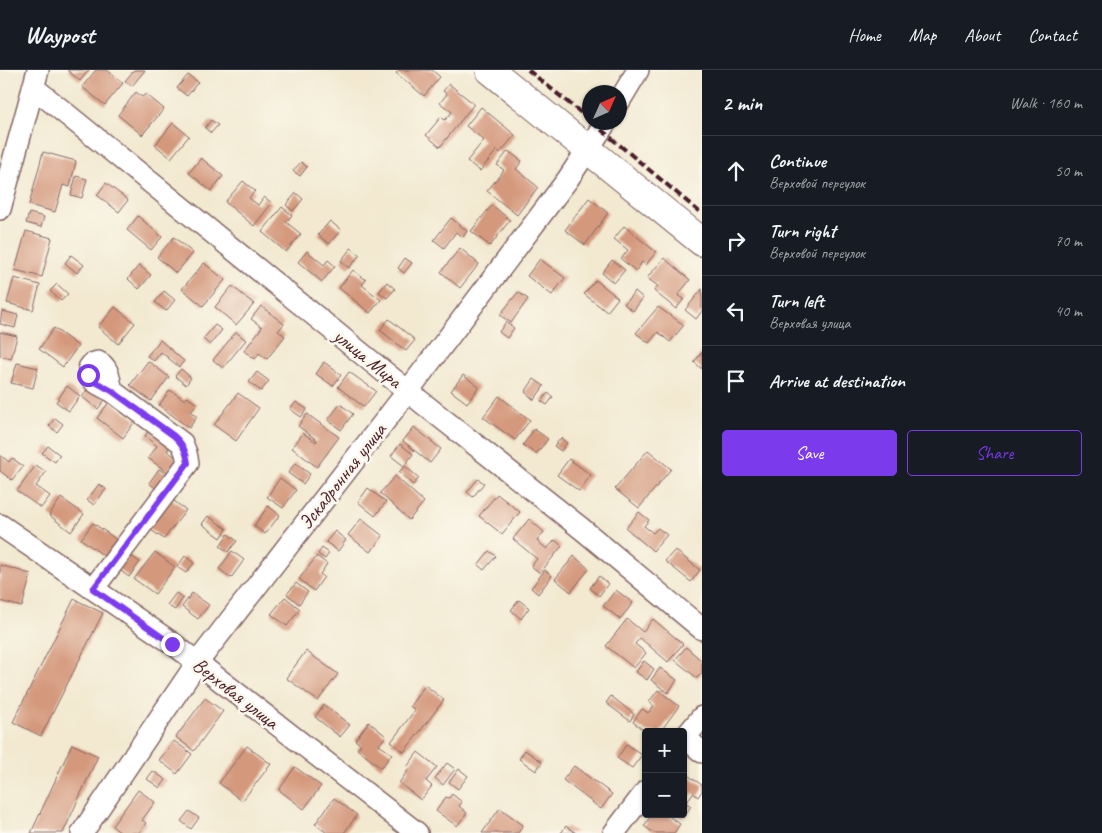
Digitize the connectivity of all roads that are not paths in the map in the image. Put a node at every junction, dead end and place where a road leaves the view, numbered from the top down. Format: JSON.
{"nodes":[{"id":1,"x":490,"y":70,"type":"edge"},
{"id":2,"x":638,"y":70,"type":"edge"},
{"id":3,"x":36,"y":78,"type":"edge"},
{"id":4,"x":627,"y":88,"type":"edge"},
{"id":5,"x":601,"y":130,"type":"edge"},
{"id":6,"x":589,"y":151,"type":"junction"},
{"id":7,"x":0,"y":209,"type":"edge"},
{"id":8,"x":702,"y":242,"type":"edge"},
{"id":9,"x":112,"y":391,"type":"dead end"},
{"id":10,"x":408,"y":391,"type":"junction"},
{"id":11,"x":0,"y":525,"type":"edge"},
{"id":12,"x":93,"y":589,"type":"junction"},
{"id":13,"x":702,"y":629,"type":"edge"},
{"id":14,"x":197,"y":663,"type":"junction"},
{"id":15,"x":702,"y":716,"type":"edge"},
{"id":16,"x":687,"y":735,"type":"edge"},
{"id":17,"x":687,"y":741,"type":"edge"},
{"id":18,"x":702,"y":752,"type":"edge"},
{"id":19,"x":642,"y":796,"type":"edge"},
{"id":20,"x":82,"y":833,"type":"edge"},
{"id":21,"x":417,"y":833,"type":"edge"},
{"id":22,"x":614,"y":833,"type":"edge"}],
"edges":[{"from":1,"to":6,"type":"main road"},
{"from":2,"to":4,"type":"street"},
{"from":3,"to":7,"type":"street"},
{"from":3,"to":10,"type":"street","name":"улица Мира"},
{"from":5,"to":6,"type":"street","name":"Эскадронная улица"},
{"from":6,"to":8,"type":"main road"},
{"from":6,"to":10,"type":"street","name":"Эскадронная улица"},
{"from":9,"to":12,"type":"street"},
{"from":10,"to":13,"type":"street","name":"улица Мира"},
{"from":10,"to":14,"type":"street","name":"Эскадронная улица"},
{"from":11,"to":12,"type":"street","name":"Верховая улица"},
{"from":12,"to":14,"type":"street","name":"Верховая улица"},
{"from":14,"to":20,"type":"street","name":"Эскадронная улица"},
{"from":14,"to":21,"type":"street","name":"Верховая улица"},
{"from":15,"to":16,"type":"street"},
{"from":17,"to":18,"type":"street"},
{"from":19,"to":22,"type":"street"}]}
